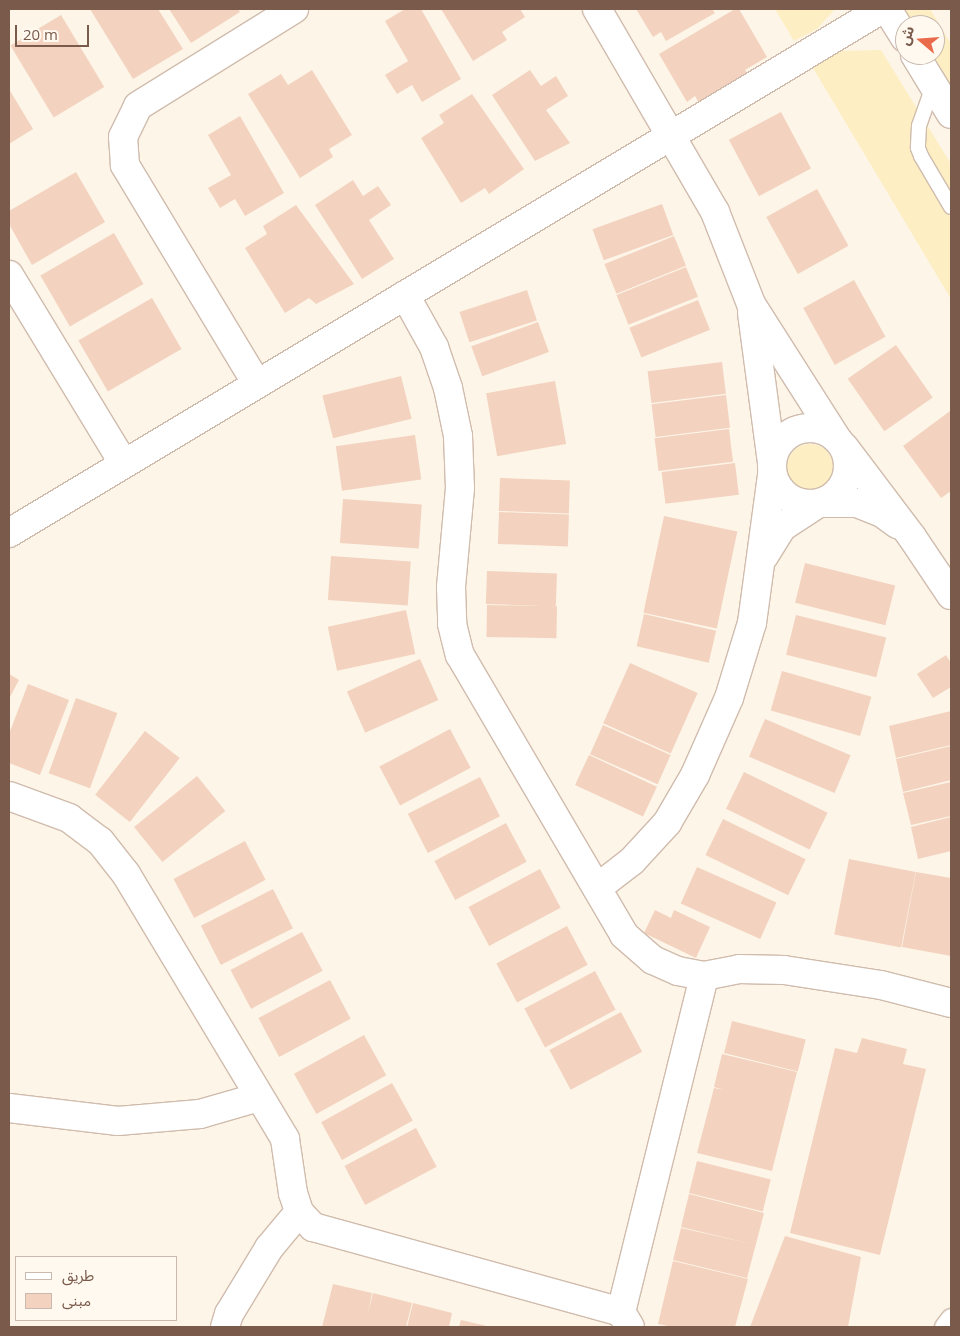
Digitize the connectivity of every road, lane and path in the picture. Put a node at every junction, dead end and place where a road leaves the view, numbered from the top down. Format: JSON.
{"nodes":[{"id":1,"x":294,"y":9,"type":"edge"},
{"id":2,"x":597,"y":9,"type":"edge"},
{"id":3,"x":882,"y":9,"type":"edge"},
{"id":4,"x":887,"y":9,"type":"edge"},
{"id":5,"x":895,"y":22,"type":"edge"},
{"id":6,"x":921,"y":65,"type":"edge"},
{"id":7,"x":933,"y":85,"type":"junction"},
{"id":8,"x":951,"y":114,"type":"edge"},
{"id":9,"x":671,"y":135,"type":"junction"},
{"id":10,"x":951,"y":207,"type":"edge"},
{"id":11,"x":9,"y":276,"type":"edge"},
{"id":12,"x":405,"y":295,"type":"junction"},
{"id":13,"x":750,"y":304,"type":"junction"},
{"id":14,"x":257,"y":384,"type":"junction"},
{"id":15,"x":838,"y":439,"type":"junction"},
{"id":16,"x":124,"y":464,"type":"junction"},
{"id":17,"x":772,"y":469,"type":"junction"},
{"id":18,"x":820,"y":503,"type":"junction"},
{"id":19,"x":9,"y":533,"type":"edge"},
{"id":20,"x":909,"y":534,"type":"junction"},
{"id":21,"x":758,"y":576,"type":"junction"},
{"id":22,"x":951,"y":595,"type":"edge"},
{"id":23,"x":9,"y":796,"type":"edge"},
{"id":24,"x":597,"y":888,"type":"junction"},
{"id":25,"x":704,"y":976,"type":"junction"},
{"id":26,"x":951,"y":1002,"type":"edge"},
{"id":27,"x":259,"y":1097,"type":"junction"},
{"id":28,"x":9,"y":1108,"type":"edge"},
{"id":29,"x":299,"y":1212,"type":"junction"},
{"id":30,"x":951,"y":1319,"type":"edge"},
{"id":31,"x":625,"y":1320,"type":"edge"},
{"id":32,"x":225,"y":1327,"type":"edge"},
{"id":33,"x":945,"y":1327,"type":"edge"}],
"edges":[{"from":1,"to":14,"type":"street"},
{"from":2,"to":9,"type":"street"},
{"from":3,"to":9,"type":"street"},
{"from":4,"to":5,"type":"street"},
{"from":6,"to":7,"type":"street"},
{"from":7,"to":8,"type":"street"},
{"from":7,"to":10,"type":"lane"},
{"from":9,"to":12,"type":"street"},
{"from":9,"to":13,"type":"street"},
{"from":11,"to":16,"type":"street"},
{"from":12,"to":14,"type":"street"},
{"from":12,"to":24,"type":"street"},
{"from":13,"to":15,"type":"street"},
{"from":13,"to":17,"type":"street"},
{"from":14,"to":16,"type":"street"},
{"from":15,"to":17,"type":"street"},
{"from":15,"to":18,"type":"street"},
{"from":15,"to":20,"type":"street"},
{"from":16,"to":19,"type":"street"},
{"from":17,"to":18,"type":"street"},
{"from":17,"to":21,"type":"street"},
{"from":18,"to":20,"type":"street"},
{"from":18,"to":21,"type":"street"},
{"from":20,"to":22,"type":"street"},
{"from":21,"to":24,"type":"street"},
{"from":23,"to":27,"type":"street"},
{"from":24,"to":25,"type":"street"},
{"from":25,"to":26,"type":"street"},
{"from":25,"to":31,"type":"street"},
{"from":27,"to":28,"type":"street"},
{"from":27,"to":29,"type":"street"},
{"from":29,"to":31,"type":"street"},
{"from":29,"to":32,"type":"street"},
{"from":30,"to":33,"type":"street"}]}
